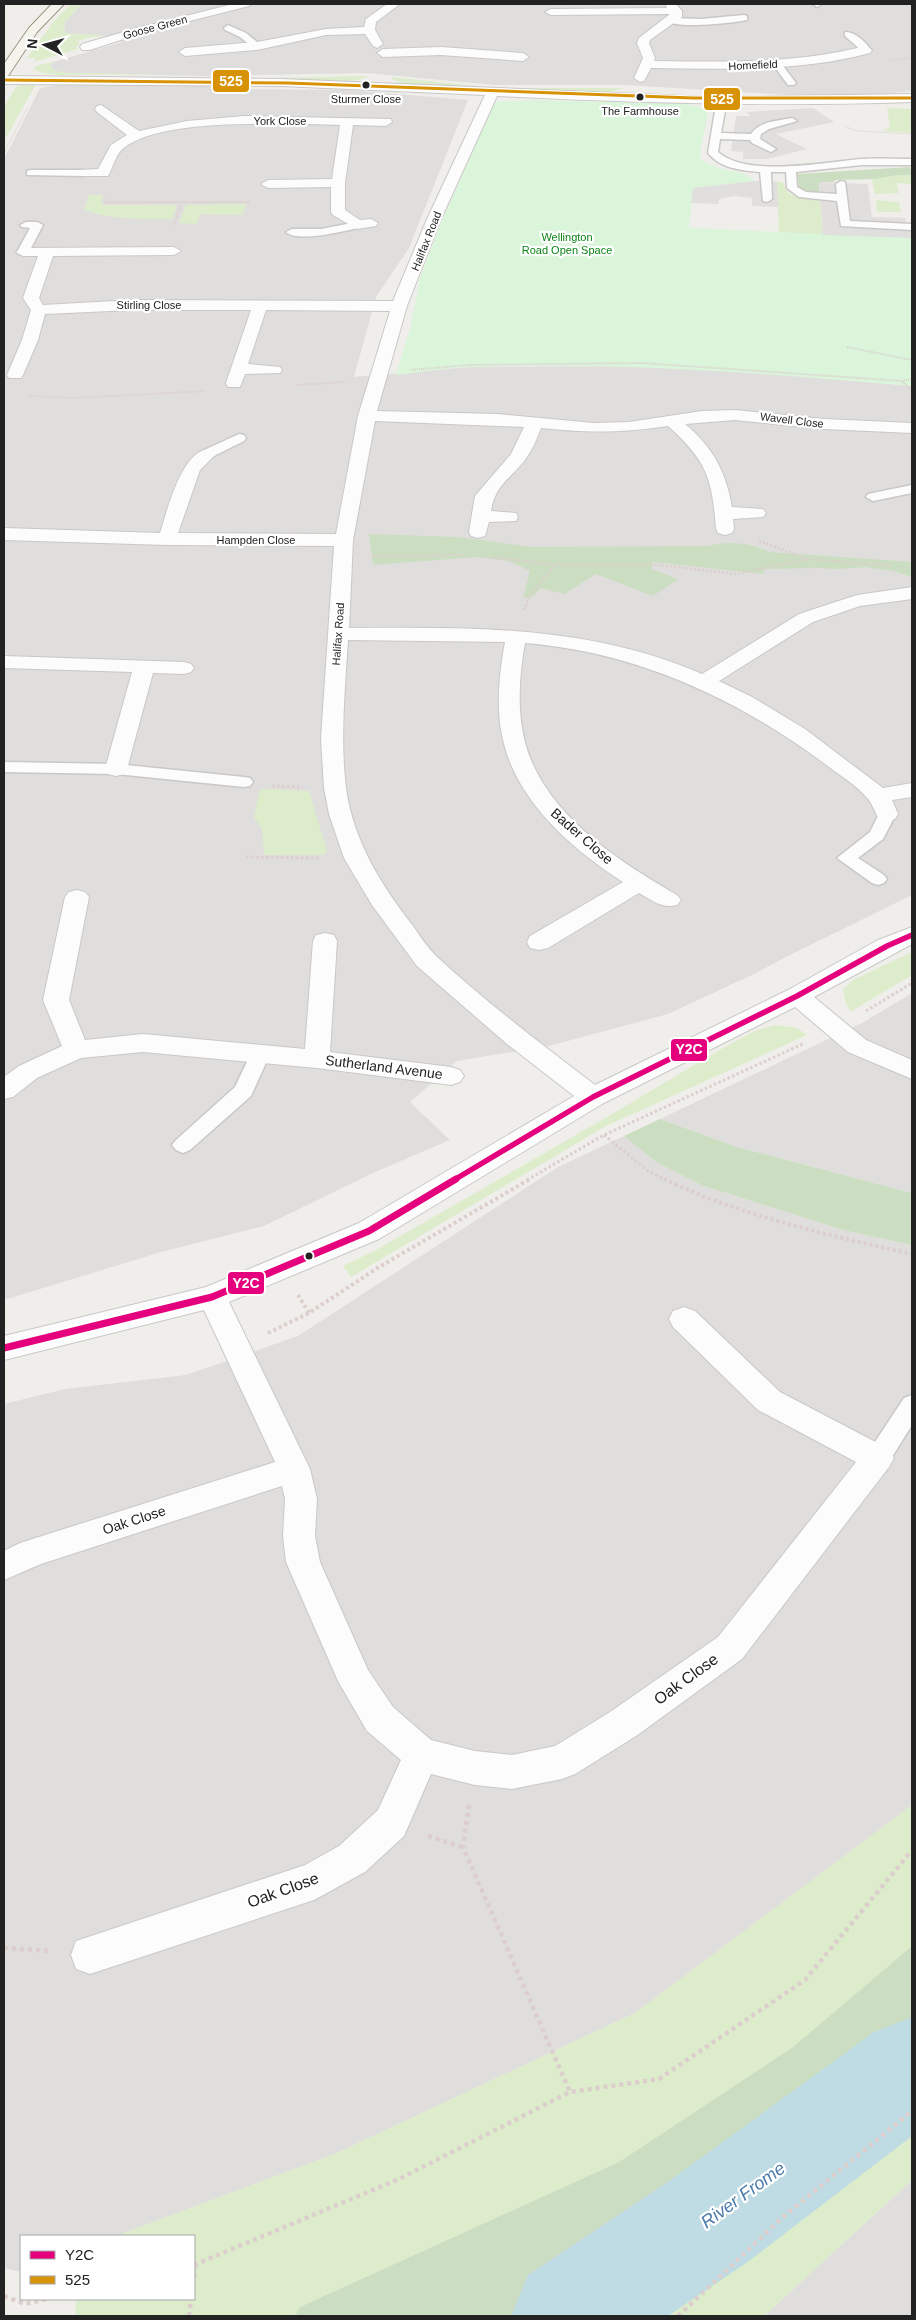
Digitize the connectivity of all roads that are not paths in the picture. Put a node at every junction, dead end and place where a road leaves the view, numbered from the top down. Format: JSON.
{"nodes":[{"id":1,"x":58,"y":4,"type":"edge"},
{"id":2,"x":245,"y":4,"type":"edge"},
{"id":3,"x":394,"y":4,"type":"edge"},
{"id":4,"x":551,"y":12,"type":"dead end"},
{"id":5,"x":672,"y":12,"type":"edge"},
{"id":6,"x":744,"y":18,"type":"dead end"},
{"id":7,"x":228,"y":28,"type":"dead end"},
{"id":8,"x":369,"y":30,"type":"junction"},
{"id":9,"x":848,"y":34,"type":"dead end"},
{"id":10,"x":89,"y":45,"type":"dead end"},
{"id":11,"x":257,"y":46,"type":"junction"},
{"id":12,"x":185,"y":52,"type":"dead end"},
{"id":13,"x":383,"y":53,"type":"junction"},
{"id":14,"x":865,"y":54,"type":"joint"},
{"id":15,"x":523,"y":57,"type":"dead end"},
{"id":16,"x":648,"y":64,"type":"junction"},
{"id":17,"x":777,"y":64,"type":"junction"},
{"id":18,"x":4,"y":73,"type":"edge"},
{"id":19,"x":378,"y":76,"type":"junction"},
{"id":20,"x":4,"y":80,"type":"edge"},
{"id":21,"x":224,"y":80,"type":"junction"},
{"id":22,"x":791,"y":83,"type":"dead end"},
{"id":23,"x":492,"y":92,"type":"junction"},
{"id":24,"x":220,"y":96,"type":"dead end"},
{"id":25,"x":638,"y":97,"type":"junction"},
{"id":26,"x":912,"y":98,"type":"edge"},
{"id":27,"x":718,"y":99,"type":"junction"},
{"id":28,"x":101,"y":109,"type":"dead end"},
{"id":29,"x":792,"y":121,"type":"dead end"},
{"id":30,"x":346,"y":122,"type":"junction"},
{"id":31,"x":386,"y":122,"type":"dead end"},
{"id":32,"x":136,"y":135,"type":"junction"},
{"id":33,"x":715,"y":136,"type":"junction"},
{"id":34,"x":754,"y":137,"type":"junction"},
{"id":35,"x":771,"y":149,"type":"dead end"},
{"id":36,"x":833,"y":156,"type":"dead end"},
{"id":37,"x":912,"y":162,"type":"edge"},
{"id":38,"x":765,"y":168,"type":"junction"},
{"id":39,"x":791,"y":170,"type":"junction"},
{"id":40,"x":84,"y":173,"type":"joint"},
{"id":41,"x":31,"y":174,"type":"dead end"},
{"id":42,"x":338,"y":183,"type":"junction"},
{"id":43,"x":268,"y":184,"type":"road end"},
{"id":44,"x":840,"y":184,"type":"dead end"},
{"id":45,"x":767,"y":198,"type":"dead end"},
{"id":46,"x":842,"y":198,"type":"junction"},
{"id":47,"x":364,"y":224,"type":"joint"},
{"id":48,"x":26,"y":225,"type":"dead end"},
{"id":49,"x":912,"y":227,"type":"edge"},
{"id":50,"x":292,"y":232,"type":"dead end"},
{"id":51,"x":174,"y":251,"type":"dead end"},
{"id":52,"x":23,"y":252,"type":"joint"},
{"id":53,"x":47,"y":252,"type":"junction"},
{"id":54,"x":260,"y":306,"type":"junction"},
{"id":55,"x":399,"y":306,"type":"junction"},
{"id":56,"x":39,"y":310,"type":"junction"},
{"id":57,"x":274,"y":370,"type":"dead end"},
{"id":58,"x":15,"y":375,"type":"dead end"},
{"id":59,"x":367,"y":416,"type":"junction"},
{"id":60,"x":672,"y":421,"type":"junction"},
{"id":61,"x":534,"y":424,"type":"junction"},
{"id":62,"x":912,"y":428,"type":"edge"},
{"id":63,"x":239,"y":438,"type":"dead end"},
{"id":64,"x":207,"y":454,"type":"joint"},
{"id":65,"x":912,"y":489,"type":"edge"},
{"id":66,"x":873,"y":497,"type":"dead end"},
{"id":67,"x":757,"y":513,"type":"dead end"},
{"id":68,"x":509,"y":517,"type":"dead end"},
{"id":69,"x":4,"y":534,"type":"edge"},
{"id":70,"x":167,"y":539,"type":"junction"},
{"id":71,"x":344,"y":548,"type":"junction"},
{"id":72,"x":912,"y":593,"type":"edge"},
{"id":73,"x":337,"y":634,"type":"junction"},
{"id":74,"x":516,"y":637,"type":"junction"},
{"id":75,"x":4,"y":662,"type":"edge"},
{"id":76,"x":144,"y":667,"type":"junction"},
{"id":77,"x":184,"y":668,"type":"dead end"},
{"id":78,"x":704,"y":681,"type":"junction"},
{"id":79,"x":4,"y":766,"type":"edge"},
{"id":80,"x":116,"y":769,"type":"junction"},
{"id":81,"x":244,"y":782,"type":"road end"},
{"id":82,"x":912,"y":790,"type":"edge"},
{"id":83,"x":883,"y":805,"type":"junction"},
{"id":84,"x":878,"y":879,"type":"dead end"},
{"id":85,"x":639,"y":883,"type":"junction"},
{"id":86,"x":77,"y":897,"type":"dead end"},
{"id":87,"x":668,"y":900,"type":"dead end"},
{"id":88,"x":912,"y":935,"type":"edge"},
{"id":89,"x":325,"y":941,"type":"dead end"},
{"id":90,"x":539,"y":942,"type":"dead end"},
{"id":91,"x":797,"y":996,"type":"junction"},
{"id":92,"x":76,"y":1050,"type":"junction"},
{"id":93,"x":260,"y":1054,"type":"junction"},
{"id":94,"x":317,"y":1059,"type":"junction"},
{"id":95,"x":912,"y":1070,"type":"edge"},
{"id":96,"x":451,"y":1076,"type":"dead end"},
{"id":97,"x":4,"y":1090,"type":"edge"},
{"id":98,"x":593,"y":1097,"type":"junction"},
{"id":99,"x":183,"y":1144,"type":"dead end"},
{"id":100,"x":212,"y":1297,"type":"junction"},
{"id":101,"x":684,"y":1319,"type":"dead end"},
{"id":102,"x":4,"y":1348,"type":"edge"},
{"id":103,"x":912,"y":1404,"type":"edge"},
{"id":104,"x":878,"y":1458,"type":"junction"},
{"id":105,"x":294,"y":1469,"type":"junction"},
{"id":106,"x":4,"y":1566,"type":"edge"},
{"id":107,"x":421,"y":1754,"type":"junction"},
{"id":108,"x":90,"y":1955,"type":"road end"}],
"edges":[{"from":1,"to":18,"type":"main road"},
{"from":2,"to":10,"type":"street","name":"Goose Green"},
{"from":3,"to":8,"type":"street"},
{"from":4,"to":5,"type":"street"},
{"from":5,"to":6,"type":"lane"},
{"from":5,"to":16,"type":"street"},
{"from":7,"to":11,"type":"lane"},
{"from":8,"to":11,"type":"street"},
{"from":8,"to":13,"type":"street"},
{"from":9,"to":14,"type":"lane"},
{"from":11,"to":12,"type":"street"},
{"from":13,"to":15,"type":"street"},
{"from":13,"to":19,"type":"street"},
{"from":14,"to":17,"type":"street","name":"Homefield"},
{"from":16,"to":17,"type":"street","name":"Homefield"},
{"from":16,"to":25,"type":"street"},
{"from":17,"to":22,"type":"lane"},
{"from":19,"to":21,"type":"street"},
{"from":19,"to":23,"type":"street"},
{"from":20,"to":21,"type":"street"},
{"from":21,"to":24,"type":"street"},
{"from":23,"to":25,"type":"street"},
{"from":23,"to":55,"type":"street","name":"Halifax Road"},
{"from":25,"to":27,"type":"street"},
{"from":26,"to":27,"type":"street"},
{"from":27,"to":33,"type":"lane"},
{"from":28,"to":32,"type":"street"},
{"from":29,"to":34,"type":"lane"},
{"from":30,"to":31,"type":"street","name":"York Close"},
{"from":30,"to":32,"type":"street","name":"York Close"},
{"from":30,"to":42,"type":"street"},
{"from":32,"to":40,"type":"street","name":"York Close"},
{"from":33,"to":34,"type":"lane"},
{"from":33,"to":38,"type":"lane"},
{"from":34,"to":35,"type":"lane"},
{"from":36,"to":39,"type":"lane"},
{"from":37,"to":39,"type":"lane"},
{"from":38,"to":39,"type":"lane"},
{"from":38,"to":45,"type":"lane"},
{"from":39,"to":46,"type":"lane"},
{"from":40,"to":41,"type":"lane"},
{"from":42,"to":43,"type":"street"},
{"from":42,"to":47,"type":"street"},
{"from":44,"to":46,"type":"lane"},
{"from":46,"to":49,"type":"lane"},
{"from":47,"to":50,"type":"lane"},
{"from":48,"to":52,"type":"lane"},
{"from":51,"to":53,"type":"street"},
{"from":52,"to":53,"type":"street"},
{"from":53,"to":56,"type":"street"},
{"from":54,"to":55,"type":"street","name":"Stirling Close"},
{"from":54,"to":56,"type":"street","name":"Stirling Close"},
{"from":54,"to":57,"type":"street"},
{"from":55,"to":59,"type":"street","name":"Halifax Road"},
{"from":56,"to":58,"type":"street"},
{"from":59,"to":61,"type":"street","name":"Wavell Close"},
{"from":59,"to":71,"type":"street","name":"Halifax Road"},
{"from":60,"to":61,"type":"street","name":"Wavell Close"},
{"from":60,"to":62,"type":"street","name":"Wavell Close"},
{"from":60,"to":67,"type":"street"},
{"from":61,"to":68,"type":"street"},
{"from":63,"to":64,"type":"lane"},
{"from":64,"to":70,"type":"street"},
{"from":65,"to":66,"type":"lane"},
{"from":69,"to":70,"type":"street","name":"Hampden Close"},
{"from":70,"to":71,"type":"street","name":"Hampden Close"},
{"from":71,"to":73,"type":"street","name":"Halifax Road"},
{"from":72,"to":78,"type":"street"},
{"from":73,"to":74,"type":"street"},
{"from":73,"to":98,"type":"street","name":"Halifax Road"},
{"from":74,"to":78,"type":"street"},
{"from":74,"to":85,"type":"street","name":"Bader Close"},
{"from":75,"to":76,"type":"street"},
{"from":76,"to":77,"type":"street"},
{"from":76,"to":80,"type":"street"},
{"from":78,"to":83,"type":"street"},
{"from":79,"to":80,"type":"lane"},
{"from":80,"to":81,"type":"lane"},
{"from":82,"to":83,"type":"street"},
{"from":83,"to":84,"type":"lane"},
{"from":85,"to":87,"type":"street","name":"Bader Close"},
{"from":85,"to":90,"type":"street"},
{"from":86,"to":92,"type":"street"},
{"from":88,"to":91,"type":"street"},
{"from":89,"to":94,"type":"street","name":"Sutherland Avenue"},
{"from":91,"to":95,"type":"street"},
{"from":91,"to":98,"type":"street"},
{"from":92,"to":93,"type":"street","name":"Sutherland Avenue"},
{"from":92,"to":97,"type":"street","name":"Sutherland Avenue"},
{"from":93,"to":94,"type":"street","name":"Sutherland Avenue"},
{"from":93,"to":99,"type":"lane"},
{"from":94,"to":96,"type":"street","name":"Sutherland Avenue"},
{"from":98,"to":100,"type":"street"},
{"from":100,"to":102,"type":"street"},
{"from":100,"to":105,"type":"street","name":"Oak Close"},
{"from":101,"to":104,"type":"street"},
{"from":103,"to":104,"type":"lane","name":"Oak Close"},
{"from":104,"to":107,"type":"street","name":"Oak Close"},
{"from":105,"to":106,"type":"street","name":"Oak Close"},
{"from":105,"to":107,"type":"street","name":"Oak Close"},
{"from":107,"to":108,"type":"street","name":"Oak Close"}]}
